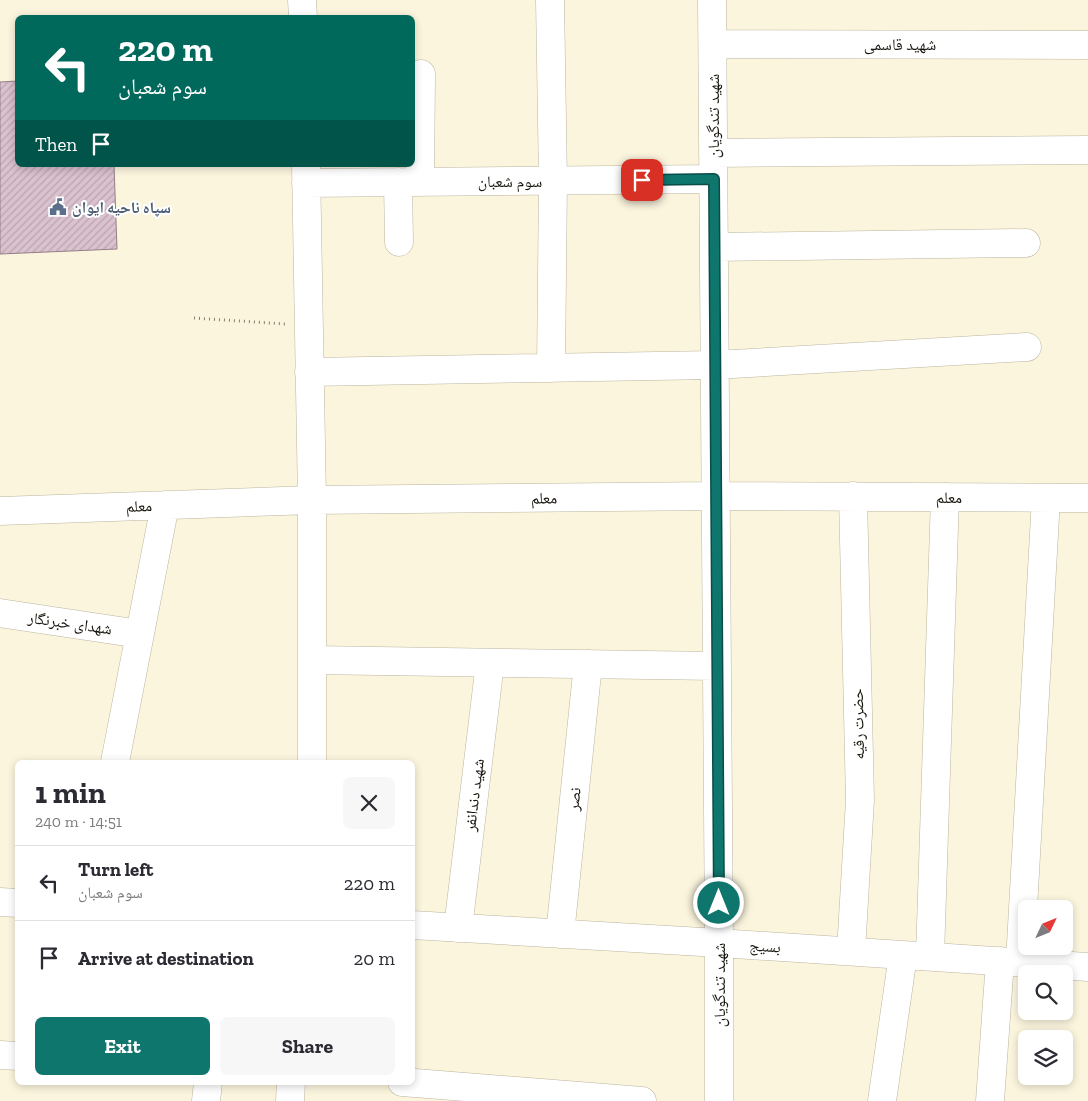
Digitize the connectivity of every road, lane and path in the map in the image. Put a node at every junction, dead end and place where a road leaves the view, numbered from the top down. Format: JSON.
{"nodes":[{"id":1,"x":302,"y":0,"type":"edge"},
{"id":2,"x":550,"y":0,"type":"edge"},
{"id":3,"x":712,"y":0,"type":"edge"},
{"id":4,"x":303,"y":15,"type":"edge"},
{"id":5,"x":713,"y":44,"type":"junction"},
{"id":6,"x":1088,"y":45,"type":"edge"},
{"id":7,"x":421,"y":74,"type":"dead end"},
{"id":8,"x":415,"y":128,"type":"edge"},
{"id":9,"x":1088,"y":150,"type":"edge"},
{"id":10,"x":713,"y":153,"type":"junction"},
{"id":11,"x":411,"y":167,"type":"edge"},
{"id":12,"x":306,"y":174,"type":"edge"},
{"id":13,"x":714,"y":179,"type":"junction"},
{"id":14,"x":553,"y":181,"type":"junction"},
{"id":15,"x":409,"y":182,"type":"junction"},
{"id":16,"x":399,"y":242,"type":"dead end"},
{"id":17,"x":1026,"y":243,"type":"dead end"},
{"id":18,"x":714,"y":247,"type":"junction"},
{"id":19,"x":194,"y":318,"type":"dead end"},
{"id":20,"x":309,"y":326,"type":"junction"},
{"id":21,"x":1027,"y":347,"type":"dead end"},
{"id":22,"x":715,"y":365,"type":"junction"},
{"id":23,"x":551,"y":368,"type":"junction"},
{"id":24,"x":310,"y":372,"type":"junction"},
{"id":25,"x":716,"y":496,"type":"junction"},
{"id":26,"x":853,"y":496,"type":"junction"},
{"id":27,"x":945,"y":497,"type":"junction"},
{"id":28,"x":1046,"y":498,"type":"junction"},
{"id":29,"x":1088,"y":498,"type":"edge"},
{"id":30,"x":312,"y":500,"type":"junction"},
{"id":31,"x":165,"y":505,"type":"junction"},
{"id":32,"x":0,"y":511,"type":"edge"},
{"id":33,"x":0,"y":613,"type":"edge"},
{"id":34,"x":140,"y":634,"type":"junction"},
{"id":35,"x":312,"y":660,"type":"junction"},
{"id":36,"x":490,"y":663,"type":"junction"},
{"id":37,"x":588,"y":664,"type":"junction"},
{"id":38,"x":717,"y":666,"type":"junction"},
{"id":39,"x":115,"y":760,"type":"edge"},
{"id":40,"x":312,"y":760,"type":"edge"},
{"id":41,"x":0,"y":902,"type":"edge"},
{"id":42,"x":15,"y":903,"type":"edge"},
{"id":43,"x":415,"y":925,"type":"edge"},
{"id":44,"x":458,"y":928,"type":"junction"},
{"id":45,"x":560,"y":934,"type":"junction"},
{"id":46,"x":719,"y":943,"type":"junction"},
{"id":47,"x":851,"y":951,"type":"junction"},
{"id":48,"x":903,"y":955,"type":"junction"},
{"id":49,"x":930,"y":956,"type":"junction"},
{"id":50,"x":1010,"y":962,"type":"junction"},
{"id":51,"x":1088,"y":967,"type":"edge"},
{"id":52,"x":0,"y":1055,"type":"edge"},
{"id":53,"x":15,"y":1056,"type":"edge"},
{"id":54,"x":208,"y":1085,"type":"edge"},
{"id":55,"x":291,"y":1085,"type":"edge"},
{"id":56,"x":411,"y":1085,"type":"edge"},
{"id":57,"x":436,"y":1093,"type":"edge"},
{"id":58,"x":546,"y":1097,"type":"edge"},
{"id":59,"x":206,"y":1101,"type":"edge"},
{"id":60,"x":290,"y":1101,"type":"edge"},
{"id":61,"x":634,"y":1101,"type":"edge"},
{"id":62,"x":718,"y":1101,"type":"edge"},
{"id":63,"x":882,"y":1101,"type":"edge"},
{"id":64,"x":990,"y":1101,"type":"edge"}],
"edges":[{"from":1,"to":4,"type":"street"},
{"from":2,"to":14,"type":"street"},
{"from":3,"to":5,"type":"street","name":"شهید تندگویان"},
{"from":5,"to":6,"type":"street","name":"شهید قاسمی"},
{"from":5,"to":10,"type":"street","name":"شهید تندگویان"},
{"from":7,"to":8,"type":"street"},
{"from":9,"to":10,"type":"street"},
{"from":10,"to":13,"type":"street","name":"شهید تندگویان"},
{"from":11,"to":15,"type":"street"},
{"from":12,"to":15,"type":"street","name":"سوم شعبان"},
{"from":12,"to":20,"type":"street"},
{"from":13,"to":14,"type":"street","name":"سوم شعبان"},
{"from":13,"to":18,"type":"street","name":"شهید تندگویان"},
{"from":14,"to":15,"type":"street","name":"سوم شعبان"},
{"from":14,"to":23,"type":"street"},
{"from":15,"to":16,"type":"street"},
{"from":17,"to":18,"type":"street"},
{"from":18,"to":22,"type":"street","name":"شهید تندگویان"},
{"from":19,"to":20,"type":"path"},
{"from":20,"to":24,"type":"street"},
{"from":21,"to":22,"type":"street"},
{"from":22,"to":23,"type":"street"},
{"from":22,"to":25,"type":"street","name":"شهید تندگویان"},
{"from":23,"to":24,"type":"street"},
{"from":24,"to":30,"type":"street"},
{"from":25,"to":26,"type":"street","name":"معلم"},
{"from":25,"to":30,"type":"street","name":"معلم"},
{"from":25,"to":38,"type":"street","name":"شهید تندگویان"},
{"from":26,"to":27,"type":"street","name":"معلم"},
{"from":26,"to":47,"type":"street","name":"حضرت رقیه"},
{"from":27,"to":28,"type":"street","name":"معلم"},
{"from":27,"to":49,"type":"street"},
{"from":28,"to":29,"type":"street","name":"معلم"},
{"from":28,"to":50,"type":"street"},
{"from":30,"to":31,"type":"street","name":"معلم"},
{"from":30,"to":35,"type":"street"},
{"from":31,"to":32,"type":"street","name":"معلم"},
{"from":31,"to":34,"type":"street"},
{"from":33,"to":34,"type":"street","name":"شهدای خبرنگار"},
{"from":34,"to":39,"type":"street"},
{"from":35,"to":36,"type":"street"},
{"from":35,"to":40,"type":"street"},
{"from":36,"to":37,"type":"street"},
{"from":36,"to":44,"type":"street","name":"شهید دندانفر"},
{"from":37,"to":38,"type":"street"},
{"from":37,"to":45,"type":"street","name":"نصر"},
{"from":38,"to":46,"type":"street","name":"شهید تندگویان"},
{"from":41,"to":42,"type":"street"},
{"from":43,"to":44,"type":"street","name":"بسیج"},
{"from":44,"to":45,"type":"street","name":"بسیج"},
{"from":45,"to":46,"type":"street","name":"بسیج"},
{"from":46,"to":47,"type":"street","name":"بسیج"},
{"from":46,"to":62,"type":"street","name":"شهید تندگویان"},
{"from":47,"to":48,"type":"street","name":"بسیج"},
{"from":48,"to":49,"type":"street","name":"بسیج"},
{"from":48,"to":63,"type":"street"},
{"from":49,"to":50,"type":"street","name":"بسیج"},
{"from":50,"to":51,"type":"street","name":"بسیج"},
{"from":50,"to":64,"type":"street"},
{"from":52,"to":53,"type":"street"},
{"from":54,"to":59,"type":"street"},
{"from":55,"to":60,"type":"street"},
{"from":56,"to":57,"type":"street"},
{"from":57,"to":58,"type":"street"},
{"from":58,"to":61,"type":"street"}]}
